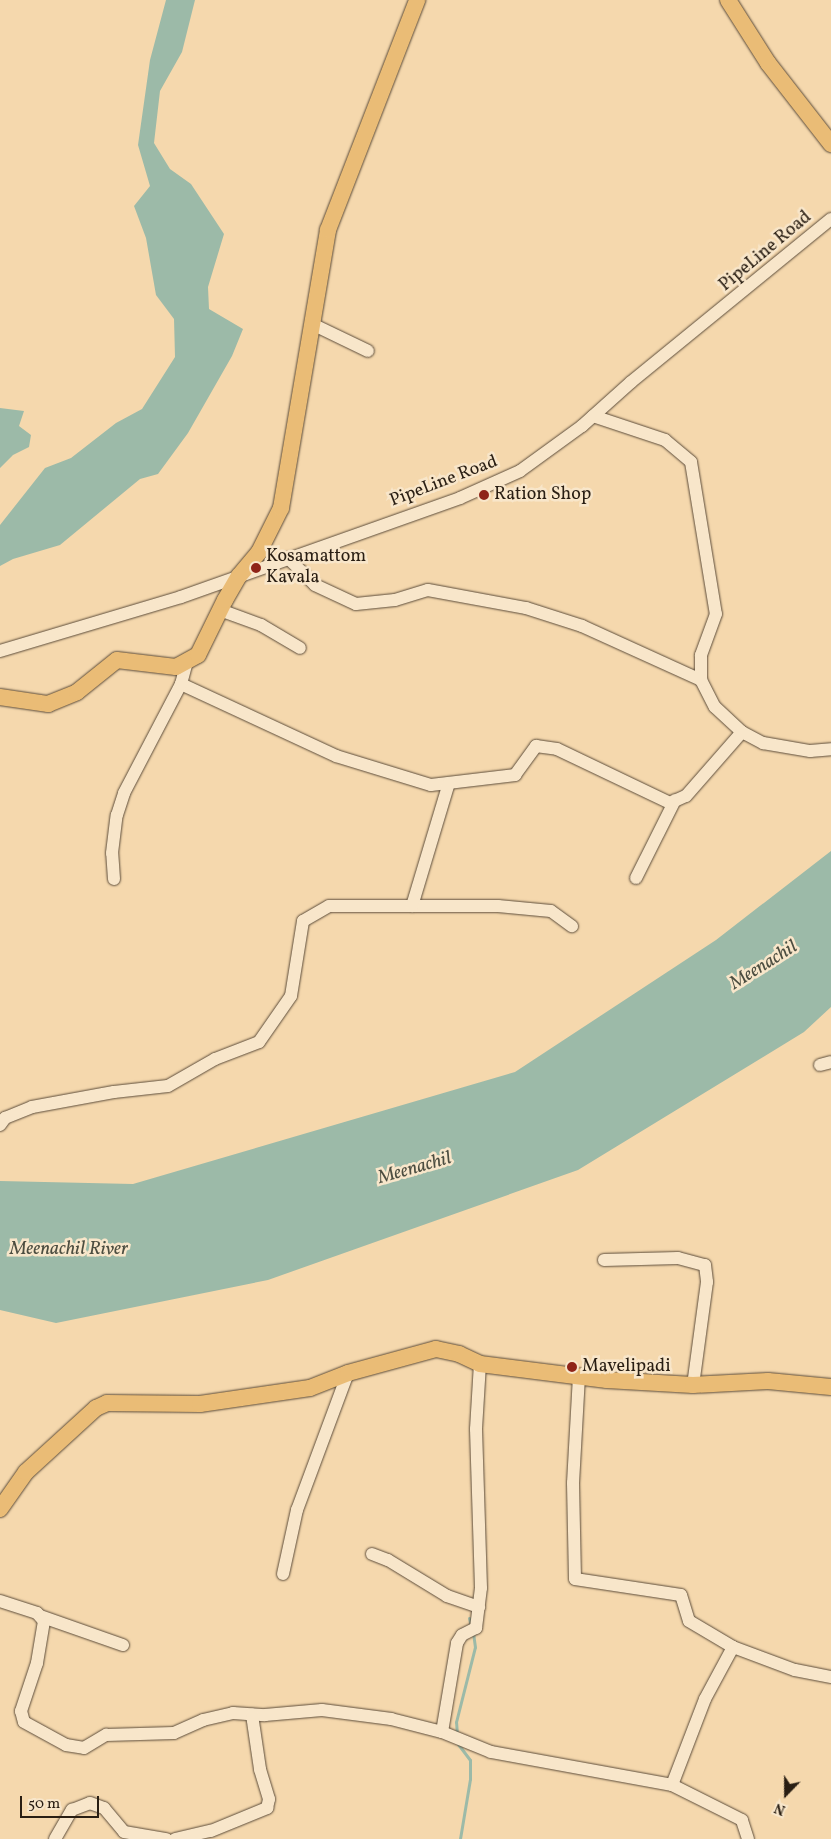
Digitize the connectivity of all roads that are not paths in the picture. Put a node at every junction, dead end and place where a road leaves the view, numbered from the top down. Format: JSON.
{"nodes":[{"id":1,"x":417,"y":0,"type":"edge"},
{"id":2,"x":728,"y":0,"type":"edge"},
{"id":3,"x":831,"y":144,"type":"edge"},
{"id":4,"x":831,"y":220,"type":"edge"},
{"id":5,"x":312,"y":324,"type":"junction"},
{"id":6,"x":368,"y":351,"type":"dead end"},
{"id":7,"x":593,"y":416,"type":"junction"},
{"id":8,"x":288,"y":558,"type":"junction"},
{"id":9,"x":239,"y":576,"type":"junction"},
{"id":10,"x":220,"y":610,"type":"junction"},
{"id":11,"x":300,"y":648,"type":"dead end"},
{"id":12,"x":0,"y":651,"type":"edge"},
{"id":13,"x":187,"y":661,"type":"junction"},
{"id":14,"x":701,"y":680,"type":"junction"},
{"id":15,"x":181,"y":684,"type":"junction"},
{"id":16,"x":0,"y":697,"type":"edge"},
{"id":17,"x":742,"y":732,"type":"junction"},
{"id":18,"x":831,"y":749,"type":"edge"},
{"id":19,"x":449,"y":784,"type":"junction"},
{"id":20,"x":675,"y":800,"type":"junction"},
{"id":21,"x":636,"y":878,"type":"dead end"},
{"id":22,"x":114,"y":879,"type":"dead end"},
{"id":23,"x":412,"y":906,"type":"junction"},
{"id":24,"x":572,"y":926,"type":"dead end"},
{"id":25,"x":0,"y":1125,"type":"edge"},
{"id":26,"x":604,"y":1260,"type":"dead end"},
{"id":27,"x":480,"y":1364,"type":"junction"},
{"id":28,"x":348,"y":1372,"type":"junction"},
{"id":29,"x":580,"y":1376,"type":"junction"},
{"id":30,"x":693,"y":1385,"type":"junction"},
{"id":31,"x":831,"y":1387,"type":"edge"},
{"id":32,"x":0,"y":1509,"type":"edge"},
{"id":33,"x":372,"y":1554,"type":"dead end"},
{"id":34,"x":283,"y":1574,"type":"dead end"},
{"id":35,"x":0,"y":1601,"type":"edge"},
{"id":36,"x":479,"y":1607,"type":"junction"},
{"id":37,"x":40,"y":1616,"type":"junction"},
{"id":38,"x":123,"y":1645,"type":"dead end"},
{"id":39,"x":732,"y":1647,"type":"junction"},
{"id":40,"x":831,"y":1676,"type":"edge"},
{"id":41,"x":252,"y":1715,"type":"junction"},
{"id":42,"x":442,"y":1732,"type":"junction"},
{"id":43,"x":672,"y":1785,"type":"junction"},
{"id":44,"x":55,"y":1839,"type":"edge"},
{"id":45,"x":166,"y":1839,"type":"edge"},
{"id":46,"x":175,"y":1839,"type":"edge"},
{"id":47,"x":748,"y":1839,"type":"edge"}],
"edges":[{"from":1,"to":5,"type":"main road"},
{"from":2,"to":3,"type":"main road"},
{"from":4,"to":7,"type":"street","name":"PipeLine Road"},
{"from":5,"to":6,"type":"street"},
{"from":5,"to":9,"type":"main road"},
{"from":7,"to":8,"type":"street","name":"PipeLine Road"},
{"from":7,"to":14,"type":"street"},
{"from":8,"to":9,"type":"street","name":"PipeLine Road"},
{"from":8,"to":14,"type":"street"},
{"from":9,"to":10,"type":"main road"},
{"from":9,"to":12,"type":"street","name":"PipeLine Road"},
{"from":10,"to":11,"type":"street"},
{"from":10,"to":13,"type":"main road"},
{"from":13,"to":15,"type":"street"},
{"from":13,"to":16,"type":"main road"},
{"from":14,"to":17,"type":"street"},
{"from":15,"to":19,"type":"street"},
{"from":15,"to":22,"type":"street"},
{"from":17,"to":18,"type":"street"},
{"from":17,"to":20,"type":"street"},
{"from":19,"to":20,"type":"street"},
{"from":19,"to":23,"type":"street"},
{"from":20,"to":21,"type":"street"},
{"from":23,"to":24,"type":"street"},
{"from":23,"to":25,"type":"street"},
{"from":26,"to":30,"type":"street"},
{"from":27,"to":28,"type":"main road"},
{"from":27,"to":29,"type":"main road"},
{"from":27,"to":36,"type":"street"},
{"from":28,"to":32,"type":"main road"},
{"from":28,"to":34,"type":"street"},
{"from":29,"to":30,"type":"main road"},
{"from":29,"to":39,"type":"street"},
{"from":30,"to":31,"type":"main road"},
{"from":33,"to":36,"type":"street"},
{"from":35,"to":37,"type":"street"},
{"from":36,"to":42,"type":"street"},
{"from":37,"to":38,"type":"street"},
{"from":37,"to":41,"type":"street"},
{"from":39,"to":40,"type":"street"},
{"from":39,"to":43,"type":"street"},
{"from":41,"to":42,"type":"street"},
{"from":41,"to":46,"type":"street"},
{"from":42,"to":43,"type":"street"},
{"from":43,"to":47,"type":"street"},
{"from":44,"to":45,"type":"street"}]}
